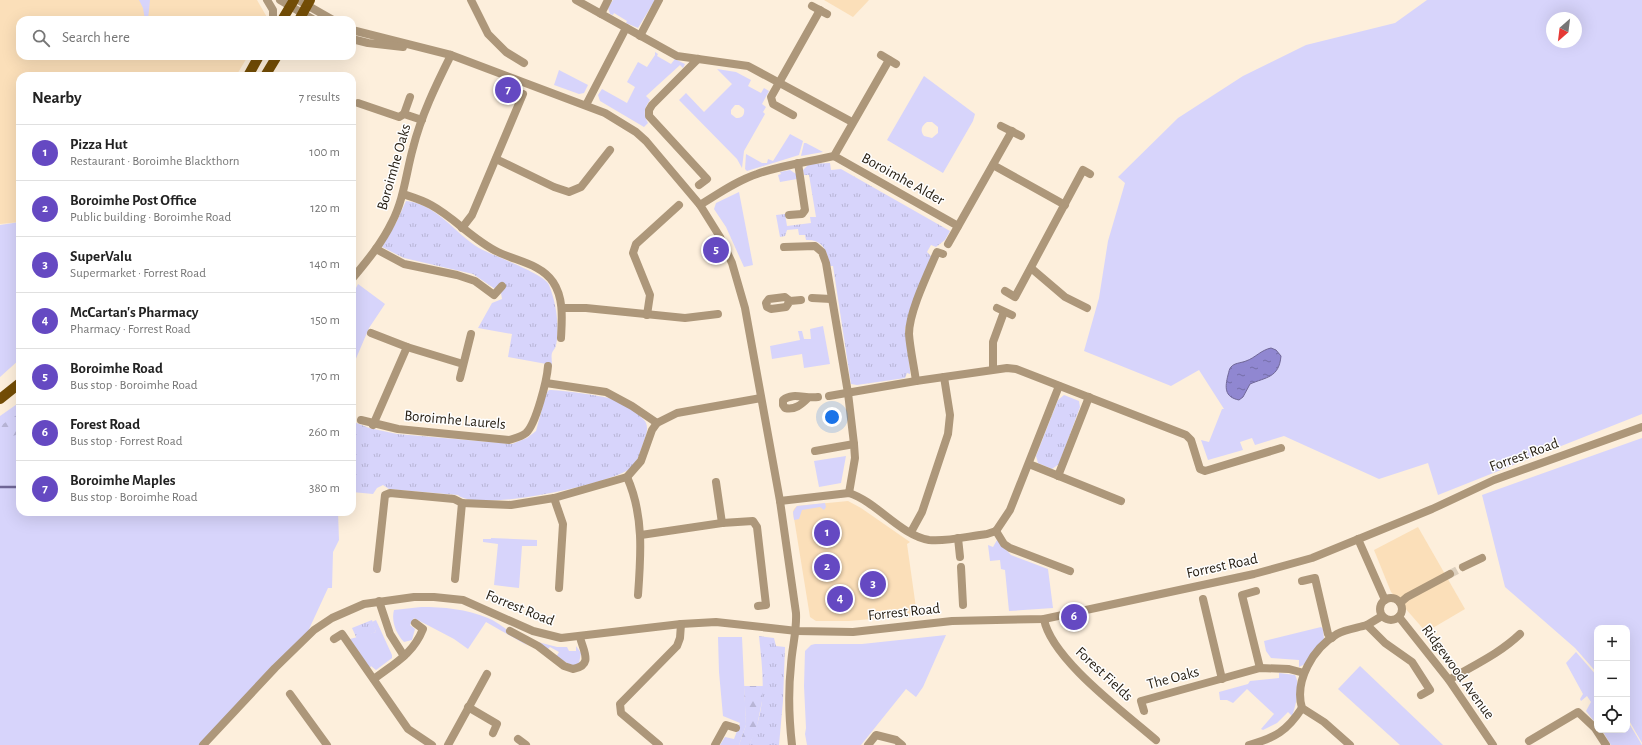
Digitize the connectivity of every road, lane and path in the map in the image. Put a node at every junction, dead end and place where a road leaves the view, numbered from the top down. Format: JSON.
{"nodes":[{"id":1,"x":268,"y":0,"type":"edge"},
{"id":2,"x":280,"y":0,"type":"edge"},
{"id":3,"x":470,"y":0,"type":"edge"},
{"id":4,"x":576,"y":0,"type":"edge"},
{"id":5,"x":608,"y":0,"type":"edge"},
{"id":6,"x":660,"y":0,"type":"edge"},
{"id":7,"x":294,"y":2,"type":"edge"},
{"id":8,"x":305,"y":10,"type":"edge"},
{"id":9,"x":819,"y":10,"type":"dead end"},
{"id":10,"x":601,"y":14,"type":"junction"},
{"id":11,"x":273,"y":16,"type":"edge"},
{"id":12,"x":285,"y":16,"type":"edge"},
{"id":13,"x":322,"y":16,"type":"edge"},
{"id":14,"x":626,"y":28,"type":"junction"},
{"id":15,"x":356,"y":31,"type":"edge"},
{"id":16,"x":640,"y":36,"type":"junction"},
{"id":17,"x":356,"y":40,"type":"edge"},
{"id":18,"x":428,"y":49,"type":"junction"},
{"id":19,"x":451,"y":55,"type":"junction"},
{"id":20,"x":881,"y":55,"type":"dead end"},
{"id":21,"x":698,"y":59,"type":"junction"},
{"id":22,"x":257,"y":60,"type":"edge"},
{"id":23,"x":275,"y":60,"type":"edge"},
{"id":24,"x":524,"y":64,"type":"dead end"},
{"id":25,"x":250,"y":72,"type":"edge"},
{"id":26,"x":267,"y":72,"type":"edge"},
{"id":27,"x":780,"y":82,"type":"junction"},
{"id":28,"x":523,"y":94,"type":"dead end"},
{"id":29,"x":410,"y":96,"type":"dead end"},
{"id":30,"x":358,"y":103,"type":"dead end"},
{"id":31,"x":586,"y":105,"type":"junction"},
{"id":32,"x":404,"y":114,"type":"junction"},
{"id":33,"x":793,"y":115,"type":"dead end"},
{"id":34,"x":422,"y":120,"type":"junction"},
{"id":35,"x":852,"y":122,"type":"junction"},
{"id":36,"x":1001,"y":126,"type":"dead end"},
{"id":37,"x":1012,"y":131,"type":"junction"},
{"id":38,"x":1020,"y":136,"type":"dead end"},
{"id":39,"x":610,"y":150,"type":"dead end"},
{"id":40,"x":834,"y":156,"type":"junction"},
{"id":41,"x":496,"y":160,"type":"junction"},
{"id":42,"x":798,"y":163,"type":"junction"},
{"id":43,"x":993,"y":165,"type":"junction"},
{"id":44,"x":1090,"y":174,"type":"dead end"},
{"id":45,"x":699,"y":185,"type":"dead end"},
{"id":46,"x":402,"y":194,"type":"junction"},
{"id":47,"x":679,"y":205,"type":"dead end"},
{"id":48,"x":700,"y":205,"type":"junction"},
{"id":49,"x":1065,"y":206,"type":"junction"},
{"id":50,"x":789,"y":216,"type":"dead end"},
{"id":51,"x":958,"y":226,"type":"junction"},
{"id":52,"x":462,"y":228,"type":"junction"},
{"id":53,"x":948,"y":244,"type":"dead end"},
{"id":54,"x":784,"y":247,"type":"dead end"},
{"id":55,"x":376,"y":248,"type":"junction"},
{"id":56,"x":937,"y":252,"type":"dead end"},
{"id":57,"x":1031,"y":268,"type":"junction"},
{"id":58,"x":356,"y":274,"type":"edge"},
{"id":59,"x":502,"y":286,"type":"dead end"},
{"id":60,"x":1005,"y":291,"type":"dead end"},
{"id":61,"x":812,"y":298,"type":"dead end"},
{"id":62,"x":831,"y":299,"type":"junction"},
{"id":63,"x":801,"y":300,"type":"dead end"},
{"id":64,"x":790,"y":301,"type":"dead end"},
{"id":65,"x":562,"y":308,"type":"junction"},
{"id":66,"x":1087,"y":308,"type":"dead end"},
{"id":67,"x":1004,"y":312,"type":"dead end"},
{"id":68,"x":718,"y":314,"type":"dead end"},
{"id":69,"x":648,"y":315,"type":"junction"},
{"id":70,"x":371,"y":333,"type":"dead end"},
{"id":71,"x":471,"y":334,"type":"dead end"},
{"id":72,"x":561,"y":338,"type":"dead end"},
{"id":73,"x":407,"y":347,"type":"junction"},
{"id":74,"x":463,"y":364,"type":"junction"},
{"id":75,"x":548,"y":366,"type":"dead end"},
{"id":76,"x":993,"y":369,"type":"junction"},
{"id":77,"x":944,"y":377,"type":"junction"},
{"id":78,"x":460,"y":378,"type":"dead end"},
{"id":79,"x":916,"y":381,"type":"junction"},
{"id":80,"x":546,"y":383,"type":"junction"},
{"id":81,"x":16,"y":386,"type":"edge"},
{"id":82,"x":1059,"y":386,"type":"junction"},
{"id":83,"x":848,"y":393,"type":"junction"},
{"id":84,"x":829,"y":396,"type":"dead end"},
{"id":85,"x":818,"y":397,"type":"dead end"},
{"id":86,"x":1089,"y":397,"type":"junction"},
{"id":87,"x":761,"y":398,"type":"junction"},
{"id":88,"x":808,"y":398,"type":"dead end"},
{"id":89,"x":0,"y":399,"type":"edge"},
{"id":90,"x":361,"y":420,"type":"dead end"},
{"id":91,"x":657,"y":423,"type":"junction"},
{"id":92,"x":374,"y":425,"type":"junction"},
{"id":93,"x":1642,"y":427,"type":"edge"},
{"id":94,"x":854,"y":444,"type":"junction"},
{"id":95,"x":1281,"y":448,"type":"dead end"},
{"id":96,"x":815,"y":451,"type":"dead end"},
{"id":97,"x":1028,"y":464,"type":"junction"},
{"id":98,"x":1058,"y":476,"type":"junction"},
{"id":99,"x":627,"y":477,"type":"junction"},
{"id":100,"x":716,"y":482,"type":"dead end"},
{"id":101,"x":849,"y":492,"type":"junction"},
{"id":102,"x":554,"y":498,"type":"junction"},
{"id":103,"x":1121,"y":500,"type":"dead end"},
{"id":104,"x":780,"y":501,"type":"junction"},
{"id":105,"x":462,"y":503,"type":"junction"},
{"id":106,"x":722,"y":523,"type":"junction"},
{"id":107,"x":996,"y":531,"type":"junction"},
{"id":108,"x":910,"y":532,"type":"junction"},
{"id":109,"x":641,"y":535,"type":"junction"},
{"id":110,"x":958,"y":538,"type":"junction"},
{"id":111,"x":1358,"y":539,"type":"junction"},
{"id":112,"x":960,"y":557,"type":"dead end"},
{"id":113,"x":1482,"y":558,"type":"dead end"},
{"id":114,"x":1056,"y":566,"type":"junction"},
{"id":115,"x":961,"y":567,"type":"dead end"},
{"id":116,"x":1463,"y":567,"type":"tunnel mouth"},
{"id":117,"x":377,"y":569,"type":"dead end"},
{"id":118,"x":1070,"y":571,"type":"dead end"},
{"id":119,"x":1053,"y":574,"type":"dead end"},
{"id":120,"x":1450,"y":574,"type":"tunnel mouth"},
{"id":121,"x":455,"y":579,"type":"dead end"},
{"id":122,"x":1302,"y":581,"type":"dead end"},
{"id":123,"x":559,"y":588,"type":"dead end"},
{"id":124,"x":1256,"y":591,"type":"dead end"},
{"id":125,"x":638,"y":595,"type":"dead end"},
{"id":126,"x":1203,"y":599,"type":"dead end"},
{"id":127,"x":1385,"y":600,"type":"junction"},
{"id":128,"x":379,"y":601,"type":"junction"},
{"id":129,"x":1400,"y":603,"type":"junction"},
{"id":130,"x":964,"y":605,"type":"dead end"},
{"id":131,"x":758,"y":606,"type":"dead end"},
{"id":132,"x":1382,"y":616,"type":"junction"},
{"id":133,"x":1399,"y":617,"type":"junction"},
{"id":134,"x":1044,"y":619,"type":"junction"},
{"id":135,"x":415,"y":623,"type":"dead end"},
{"id":136,"x":681,"y":624,"type":"junction"},
{"id":137,"x":1367,"y":625,"type":"junction"},
{"id":138,"x":510,"y":631,"type":"dead end"},
{"id":139,"x":797,"y":631,"type":"junction"},
{"id":140,"x":1520,"y":634,"type":"dead end"},
{"id":141,"x":580,"y":637,"type":"junction"},
{"id":142,"x":1332,"y":638,"type":"junction"},
{"id":143,"x":334,"y":639,"type":"dead end"},
{"id":144,"x":404,"y":656,"type":"junction"},
{"id":145,"x":1260,"y":668,"type":"junction"},
{"id":146,"x":1304,"y":673,"type":"junction"},
{"id":147,"x":487,"y":674,"type":"dead end"},
{"id":148,"x":374,"y":679,"type":"junction"},
{"id":149,"x":1222,"y":679,"type":"junction"},
{"id":150,"x":1449,"y":680,"type":"junction"},
{"id":151,"x":290,"y":694,"type":"dead end"},
{"id":152,"x":1421,"y":695,"type":"dead end"},
{"id":153,"x":468,"y":707,"type":"junction"},
{"id":154,"x":1302,"y":708,"type":"junction"},
{"id":155,"x":1144,"y":711,"type":"dead end"},
{"id":156,"x":736,"y":728,"type":"dead end"},
{"id":157,"x":493,"y":733,"type":"dead end"},
{"id":158,"x":518,"y":739,"type":"dead end"},
{"id":159,"x":1156,"y":740,"type":"dead end"},
{"id":160,"x":1529,"y":741,"type":"dead end"},
{"id":161,"x":203,"y":745,"type":"edge"},
{"id":162,"x":327,"y":745,"type":"edge"},
{"id":163,"x":432,"y":745,"type":"edge"},
{"id":164,"x":448,"y":745,"type":"edge"},
{"id":165,"x":526,"y":745,"type":"edge"},
{"id":166,"x":660,"y":745,"type":"edge"},
{"id":167,"x":715,"y":745,"type":"edge"},
{"id":168,"x":792,"y":745,"type":"edge"},
{"id":169,"x":868,"y":745,"type":"edge"},
{"id":170,"x":902,"y":745,"type":"edge"},
{"id":171,"x":1249,"y":745,"type":"edge"},
{"id":172,"x":1350,"y":745,"type":"edge"},
{"id":173,"x":1493,"y":745,"type":"edge"},
{"id":174,"x":1606,"y":745,"type":"edge"}],
"edges":[{"from":1,"to":11,"type":"street"},
{"from":2,"to":7,"type":"street"},
{"from":3,"to":24,"type":"street"},
{"from":4,"to":10,"type":"street"},
{"from":5,"to":10,"type":"street"},
{"from":6,"to":16,"type":"street"},
{"from":7,"to":8,"type":"street"},
{"from":7,"to":12,"type":"main road"},
{"from":8,"to":13,"type":"street"},
{"from":9,"to":27,"type":"street"},
{"from":10,"to":14,"type":"street"},
{"from":14,"to":16,"type":"street"},
{"from":14,"to":31,"type":"street"},
{"from":15,"to":18,"type":"street"},
{"from":16,"to":21,"type":"street"},
{"from":17,"to":18,"type":"street"},
{"from":18,"to":19,"type":"street"},
{"from":19,"to":31,"type":"street"},
{"from":19,"to":34,"type":"street","name":"Boroimhe Oaks"},
{"from":20,"to":35,"type":"street"},
{"from":21,"to":27,"type":"street"},
{"from":21,"to":45,"type":"street"},
{"from":22,"to":25,"type":"main road"},
{"from":23,"to":26,"type":"main road"},
{"from":27,"to":33,"type":"street"},
{"from":27,"to":35,"type":"street"},
{"from":28,"to":41,"type":"street"},
{"from":29,"to":32,"type":"street"},
{"from":30,"to":32,"type":"street"},
{"from":31,"to":48,"type":"street"},
{"from":32,"to":34,"type":"street"},
{"from":34,"to":46,"type":"street","name":"Boroimhe Oaks"},
{"from":35,"to":40,"type":"street"},
{"from":36,"to":37,"type":"street"},
{"from":37,"to":38,"type":"street"},
{"from":37,"to":43,"type":"street"},
{"from":39,"to":41,"type":"street"},
{"from":40,"to":42,"type":"street"},
{"from":40,"to":51,"type":"street","name":"Boroimhe Alder"},
{"from":41,"to":52,"type":"street"},
{"from":42,"to":48,"type":"street"},
{"from":42,"to":50,"type":"street"},
{"from":43,"to":49,"type":"street"},
{"from":43,"to":51,"type":"street"},
{"from":44,"to":49,"type":"street"},
{"from":46,"to":52,"type":"street"},
{"from":46,"to":55,"type":"street","name":"Boroimhe Oaks"},
{"from":47,"to":69,"type":"street"},
{"from":48,"to":87,"type":"street"},
{"from":49,"to":57,"type":"street"},
{"from":51,"to":53,"type":"street"},
{"from":52,"to":65,"type":"street"},
{"from":54,"to":62,"type":"street"},
{"from":55,"to":58,"type":"street","name":"Boroimhe Oaks"},
{"from":55,"to":59,"type":"street"},
{"from":56,"to":79,"type":"street"},
{"from":57,"to":60,"type":"street"},
{"from":57,"to":66,"type":"street"},
{"from":61,"to":62,"type":"street"},
{"from":62,"to":83,"type":"street"},
{"from":63,"to":64,"type":"street"},
{"from":65,"to":69,"type":"street"},
{"from":65,"to":72,"type":"street"},
{"from":67,"to":76,"type":"street"},
{"from":68,"to":69,"type":"street"},
{"from":70,"to":73,"type":"street"},
{"from":71,"to":74,"type":"street"},
{"from":73,"to":74,"type":"street"},
{"from":73,"to":92,"type":"street","name":"Boroimhe Laurels"},
{"from":74,"to":78,"type":"street"},
{"from":75,"to":80,"type":"street","name":"Boroimhe Laurels"},
{"from":76,"to":77,"type":"street"},
{"from":76,"to":82,"type":"street"},
{"from":77,"to":79,"type":"street"},
{"from":77,"to":108,"type":"street"},
{"from":79,"to":83,"type":"street"},
{"from":80,"to":91,"type":"street"},
{"from":80,"to":92,"type":"street","name":"Boroimhe Laurels"},
{"from":81,"to":89,"type":"main road"},
{"from":82,"to":86,"type":"street"},
{"from":82,"to":97,"type":"street"},
{"from":83,"to":84,"type":"street"},
{"from":83,"to":94,"type":"street"},
{"from":85,"to":88,"type":"street"},
{"from":86,"to":95,"type":"street"},
{"from":86,"to":98,"type":"street"},
{"from":87,"to":91,"type":"street"},
{"from":87,"to":104,"type":"street"},
{"from":90,"to":92,"type":"street","name":"Boroimhe Laurels"},
{"from":91,"to":99,"type":"street"},
{"from":93,"to":111,"type":"street","name":"Forrest Road"},
{"from":94,"to":96,"type":"street"},
{"from":94,"to":101,"type":"street"},
{"from":97,"to":98,"type":"street"},
{"from":97,"to":107,"type":"street"},
{"from":98,"to":103,"type":"street"},
{"from":99,"to":102,"type":"street"},
{"from":99,"to":109,"type":"street"},
{"from":100,"to":106,"type":"street"},
{"from":101,"to":104,"type":"street"},
{"from":101,"to":108,"type":"street"},
{"from":102,"to":105,"type":"street"},
{"from":102,"to":123,"type":"street"},
{"from":104,"to":139,"type":"street"},
{"from":105,"to":117,"type":"street"},
{"from":105,"to":121,"type":"street"},
{"from":106,"to":109,"type":"street"},
{"from":106,"to":131,"type":"street"},
{"from":107,"to":110,"type":"street"},
{"from":107,"to":114,"type":"street"},
{"from":108,"to":110,"type":"street"},
{"from":109,"to":125,"type":"street"},
{"from":110,"to":112,"type":"street"},
{"from":111,"to":127,"type":"street"},
{"from":111,"to":134,"type":"street","name":"Forrest Road"},
{"from":113,"to":116,"type":"street"},
{"from":114,"to":118,"type":"street"},
{"from":114,"to":119,"type":"street"},
{"from":115,"to":130,"type":"street"},
{"from":120,"to":129,"type":"street"},
{"from":122,"to":142,"type":"street"},
{"from":124,"to":145,"type":"street"},
{"from":126,"to":149,"type":"street","name":"The Oaks"},
{"from":127,"to":129,"type":"street"},
{"from":127,"to":132,"type":"street"},
{"from":128,"to":141,"type":"street","name":"Forrest Road"},
{"from":128,"to":144,"type":"street"},
{"from":128,"to":161,"type":"street","name":"Forrest Road"},
{"from":129,"to":133,"type":"street"},
{"from":132,"to":133,"type":"street"},
{"from":132,"to":137,"type":"street"},
{"from":133,"to":150,"type":"street","name":"Ridgewood Avenue"},
{"from":134,"to":139,"type":"street","name":"Forrest Road"},
{"from":134,"to":159,"type":"street","name":"Forest Fields"},
{"from":135,"to":144,"type":"street"},
{"from":136,"to":139,"type":"street","name":"Forrest Road"},
{"from":136,"to":141,"type":"street","name":"Forrest Road"},
{"from":136,"to":166,"type":"street"},
{"from":137,"to":142,"type":"street"},
{"from":137,"to":152,"type":"street"},
{"from":138,"to":141,"type":"street"},
{"from":139,"to":168,"type":"street"},
{"from":140,"to":150,"type":"street"},
{"from":142,"to":146,"type":"street"},
{"from":143,"to":148,"type":"street"},
{"from":144,"to":148,"type":"street"},
{"from":145,"to":146,"type":"street","name":"The Oaks"},
{"from":145,"to":149,"type":"street","name":"The Oaks"},
{"from":146,"to":154,"type":"street"},
{"from":147,"to":153,"type":"street"},
{"from":148,"to":163,"type":"street"},
{"from":149,"to":155,"type":"street","name":"The Oaks"},
{"from":150,"to":173,"type":"street","name":"Ridgewood Avenue"},
{"from":151,"to":162,"type":"street"},
{"from":153,"to":157,"type":"street"},
{"from":153,"to":164,"type":"street"},
{"from":154,"to":171,"type":"street"},
{"from":154,"to":172,"type":"street"},
{"from":156,"to":167,"type":"street"},
{"from":158,"to":165,"type":"street"},
{"from":160,"to":174,"type":"street"},
{"from":169,"to":170,"type":"street"}]}
